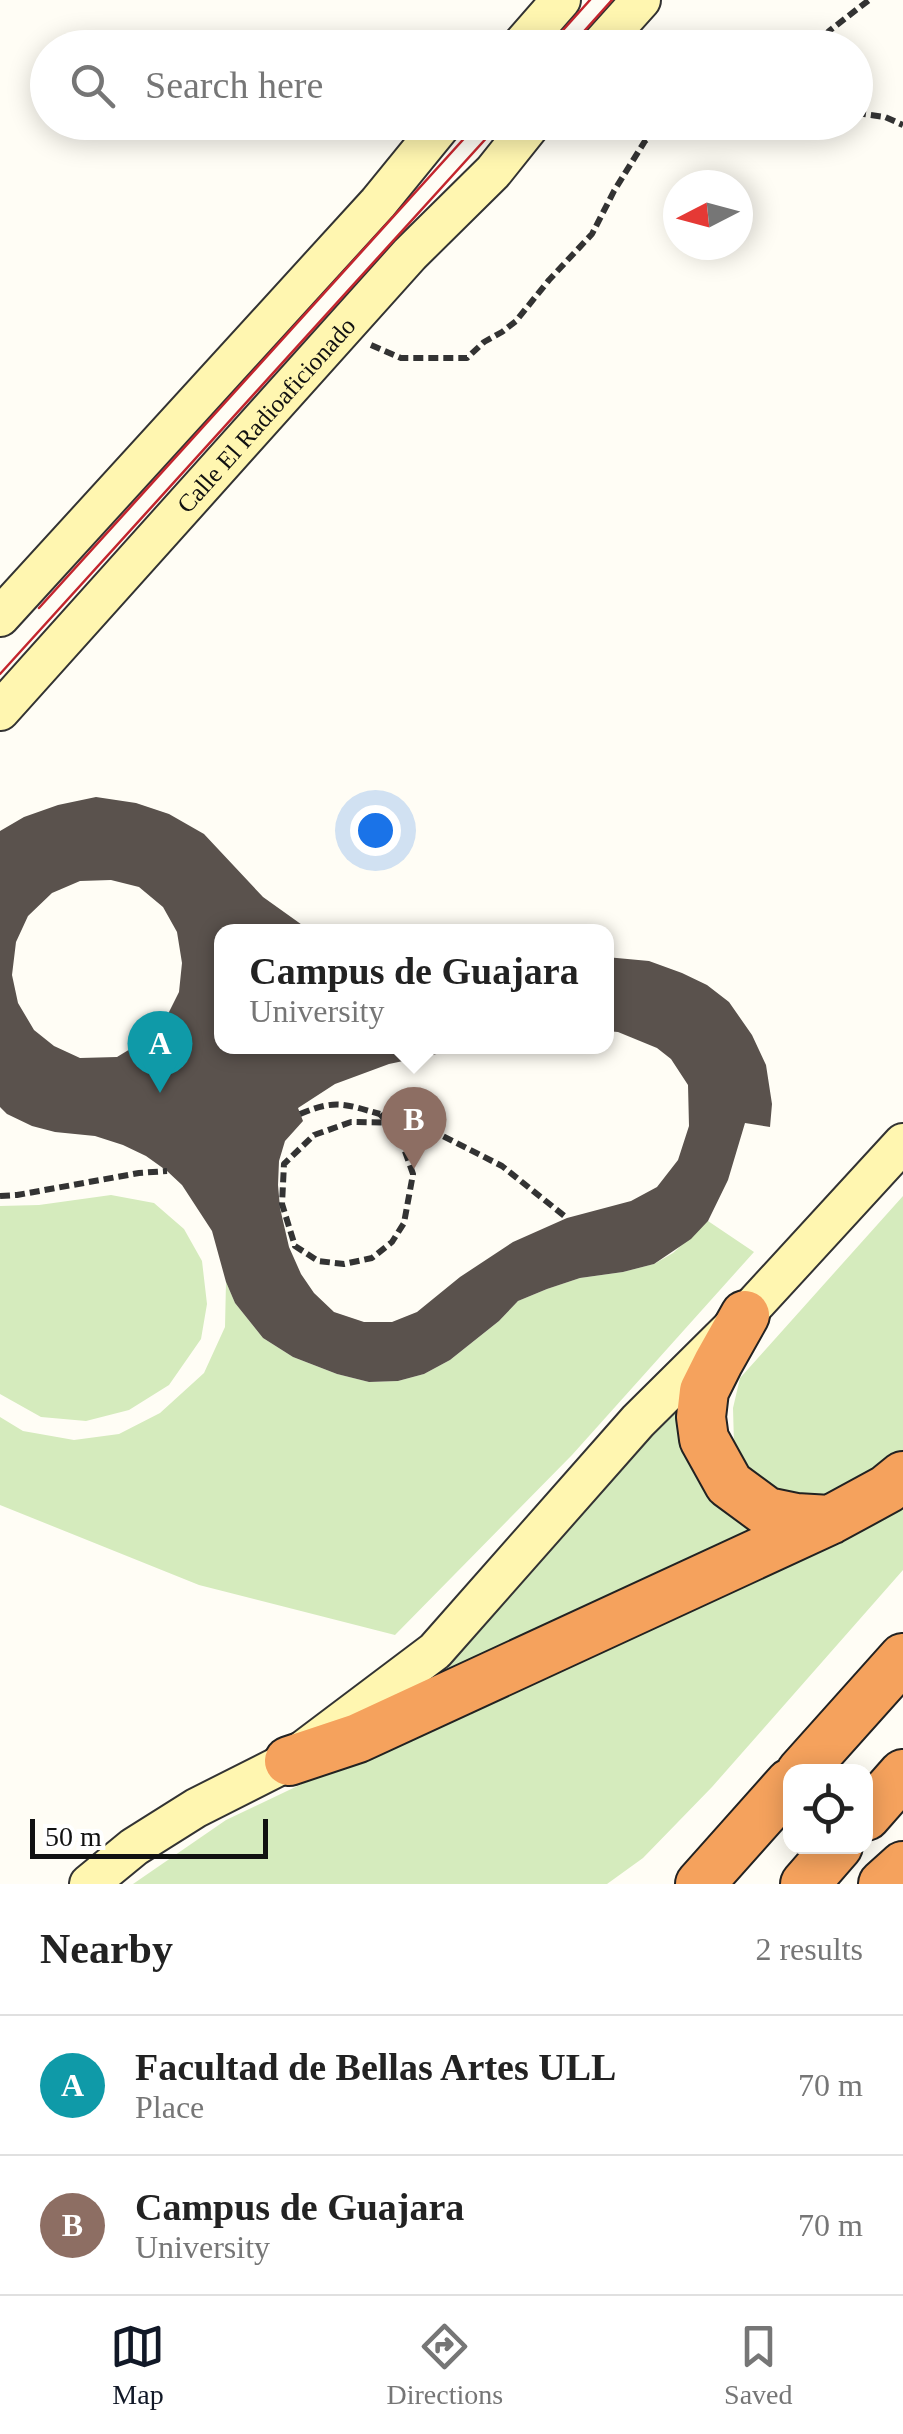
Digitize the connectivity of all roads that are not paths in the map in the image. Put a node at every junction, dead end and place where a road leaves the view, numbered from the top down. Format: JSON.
{"nodes":[{"id":1,"x":561,"y":0,"type":"edge"},
{"id":2,"x":641,"y":0,"type":"edge"},
{"id":3,"x":535,"y":30,"type":"edge"},
{"id":4,"x":614,"y":30,"type":"edge"},
{"id":5,"x":430,"y":140,"type":"edge"},
{"id":6,"x":518,"y":140,"type":"edge"},
{"id":7,"x":0,"y":617,"type":"edge"},
{"id":8,"x":0,"y":710,"type":"edge"},
{"id":9,"x":903,"y":1143,"type":"edge"},
{"id":10,"x":745,"y":1315,"type":"junction"},
{"id":11,"x":903,"y":1476,"type":"edge"},
{"id":12,"x":830,"y":1520,"type":"junction"},
{"id":13,"x":903,"y":1658,"type":"edge"},
{"id":14,"x":289,"y":1761,"type":"junction"},
{"id":15,"x":808,"y":1764,"type":"edge"},
{"id":16,"x":903,"y":1774,"type":"edge"},
{"id":17,"x":783,"y":1791,"type":"edge"},
{"id":18,"x":873,"y":1808,"type":"edge"},
{"id":19,"x":740,"y":1839,"type":"junction"},
{"id":20,"x":831,"y":1854,"type":"edge"},
{"id":21,"x":903,"y":1866,"type":"edge"},
{"id":22,"x":89,"y":1884,"type":"edge"},
{"id":23,"x":668,"y":1884,"type":"edge"},
{"id":24,"x":700,"y":1884,"type":"edge"},
{"id":25,"x":805,"y":1884,"type":"edge"},
{"id":26,"x":884,"y":1884,"type":"edge"}],
"edges":[{"from":1,"to":3,"type":"street"},
{"from":2,"to":4,"type":"street"},
{"from":5,"to":7,"type":"street"},
{"from":6,"to":8,"type":"street","name":"Calle El Radioaficionado"},
{"from":9,"to":10,"type":"street"},
{"from":10,"to":12,"type":"highway"},
{"from":10,"to":14,"type":"street"},
{"from":11,"to":12,"type":"highway"},
{"from":12,"to":14,"type":"highway"},
{"from":13,"to":15,"type":"highway"},
{"from":14,"to":22,"type":"street"},
{"from":16,"to":18,"type":"highway"},
{"from":17,"to":19,"type":"highway"},
{"from":19,"to":23,"type":"highway"},
{"from":19,"to":24,"type":"highway"},
{"from":20,"to":25,"type":"highway"},
{"from":21,"to":26,"type":"highway"}]}
